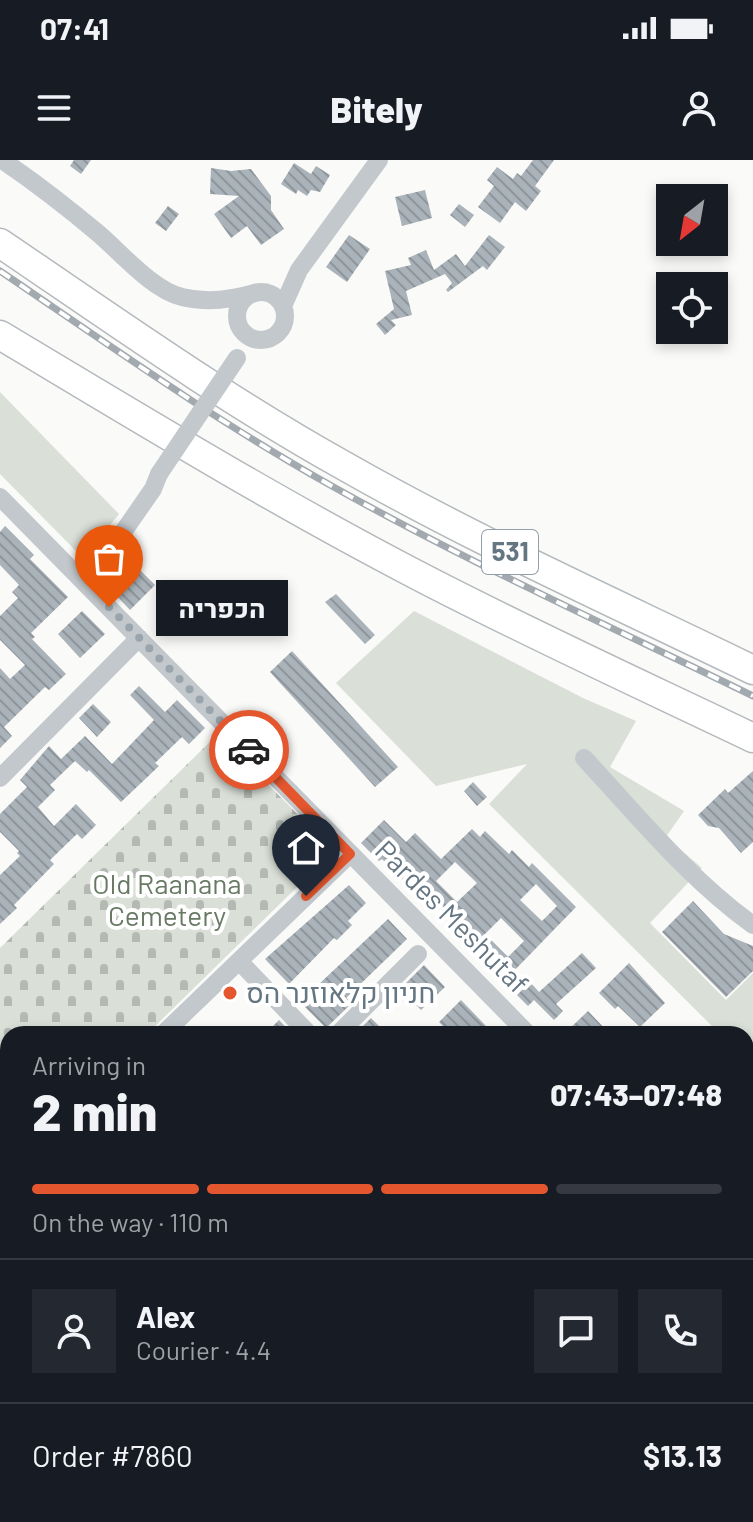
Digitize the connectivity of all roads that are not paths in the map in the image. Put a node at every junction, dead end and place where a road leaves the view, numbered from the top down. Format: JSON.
{"nodes":[{"id":1,"x":2,"y":160,"type":"edge"},
{"id":2,"x":379,"y":160,"type":"edge"},
{"id":3,"x":0,"y":227,"type":"edge"},
{"id":4,"x":0,"y":243,"type":"edge"},
{"id":5,"x":299,"y":270,"type":"junction"},
{"id":6,"x":260,"y":293,"type":"junction"},
{"id":7,"x":207,"y":300,"type":"junction"},
{"id":8,"x":283,"y":306,"type":"junction"},
{"id":9,"x":0,"y":317,"type":"edge"},
{"id":10,"x":240,"y":325,"type":"junction"},
{"id":11,"x":0,"y":335,"type":"edge"},
{"id":12,"x":259,"y":339,"type":"junction"},
{"id":13,"x":237,"y":358,"type":"junction"},
{"id":14,"x":271,"y":424,"type":"junction"},
{"id":15,"x":211,"y":461,"type":"junction"},
{"id":16,"x":159,"y":474,"type":"junction"},
{"id":17,"x":2,"y":504,"type":"edge"},
{"id":18,"x":63,"y":561,"type":"junction"},
{"id":19,"x":94,"y":592,"type":"junction"},
{"id":20,"x":139,"y":638,"type":"junction"},
{"id":21,"x":753,"y":668,"type":"edge"},
{"id":22,"x":689,"y":707,"type":"junction"},
{"id":23,"x":753,"y":738,"type":"edge"},
{"id":24,"x":753,"y":746,"type":"edge"},
{"id":25,"x":584,"y":758,"type":"dead end"},
{"id":26,"x":0,"y":778,"type":"edge"},
{"id":27,"x":350,"y":854,"type":"junction"},
{"id":28,"x":753,"y":925,"type":"edge"},
{"id":29,"x":418,"y":954,"type":"dead end"},
{"id":30,"x":239,"y":961,"type":"junction"},
{"id":31,"x":171,"y":1026,"type":"edge"},
{"id":32,"x":301,"y":1026,"type":"edge"},
{"id":33,"x":346,"y":1026,"type":"edge"},
{"id":34,"x":520,"y":1026,"type":"edge"}],
"edges":[{"from":1,"to":7,"type":"street"},
{"from":2,"to":5,"type":"street"},
{"from":3,"to":14,"type":"highway"},
{"from":4,"to":14,"type":"highway","number":"531"},
{"from":5,"to":6,"type":"street"},
{"from":5,"to":8,"type":"street"},
{"from":6,"to":7,"type":"street"},
{"from":6,"to":8,"type":"street"},
{"from":6,"to":10,"type":"street"},
{"from":7,"to":10,"type":"street"},
{"from":8,"to":12,"type":"street"},
{"from":9,"to":15,"type":"highway","number":"531"},
{"from":10,"to":12,"type":"street"},
{"from":10,"to":13,"type":"street"},
{"from":11,"to":15,"type":"highway"},
{"from":12,"to":13,"type":"street"},
{"from":13,"to":16,"type":"street","bridge":true},
{"from":14,"to":21,"type":"highway","number":"531"},
{"from":15,"to":22,"type":"highway","number":"531"},
{"from":16,"to":18,"type":"street"},
{"from":16,"to":19,"type":"street"},
{"from":17,"to":18,"type":"street","name":"Pardes Meshutaf"},
{"from":18,"to":19,"type":"street","name":"Pardes Meshutaf"},
{"from":19,"to":20,"type":"street","name":"Pardes Meshutaf"},
{"from":20,"to":26,"type":"street"},
{"from":20,"to":27,"type":"street","name":"Pardes Meshutaf"},
{"from":22,"to":23,"type":"highway","number":"531"},
{"from":22,"to":24,"type":"highway"},
{"from":25,"to":28,"type":"street"},
{"from":27,"to":30,"type":"street"},
{"from":27,"to":34,"type":"street","name":"Pardes Meshutaf"},
{"from":29,"to":33,"type":"street"},
{"from":30,"to":31,"type":"street"},
{"from":30,"to":32,"type":"street"}]}
